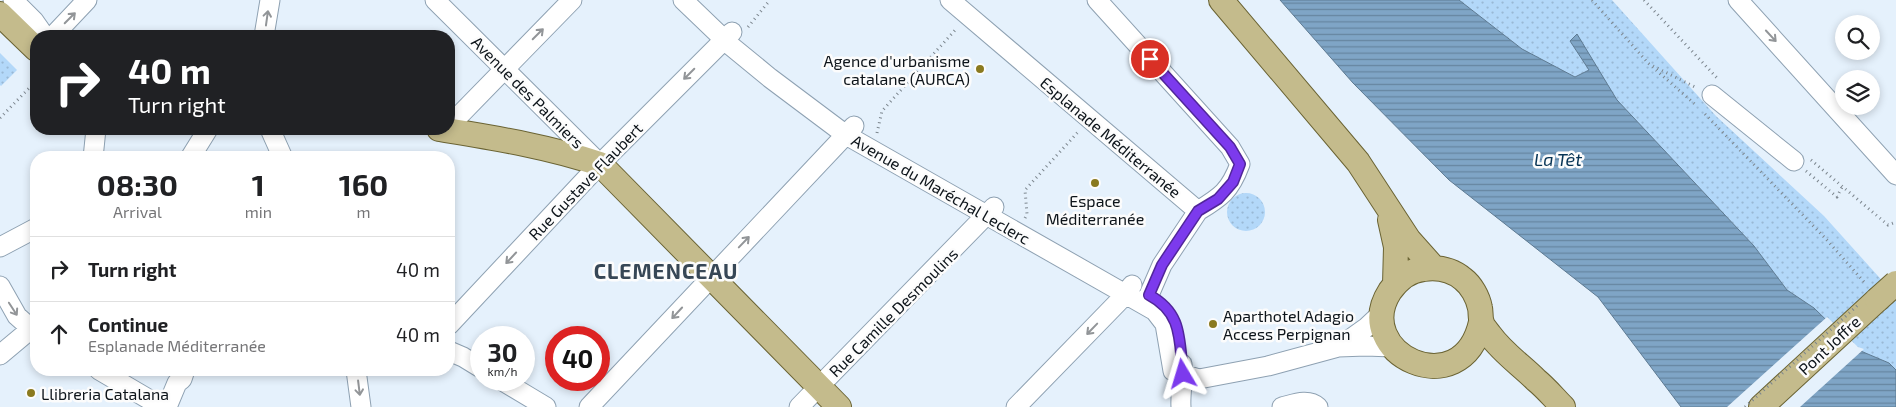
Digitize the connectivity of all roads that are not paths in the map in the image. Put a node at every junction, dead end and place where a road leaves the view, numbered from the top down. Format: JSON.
{"nodes":[{"id":1,"x":87,"y":0,"type":"edge"},
{"id":2,"x":270,"y":0,"type":"edge"},
{"id":3,"x":435,"y":0,"type":"edge"},
{"id":4,"x":572,"y":0,"type":"edge"},
{"id":5,"x":683,"y":0,"type":"edge"},
{"id":6,"x":699,"y":0,"type":"edge"},
{"id":7,"x":950,"y":0,"type":"edge"},
{"id":8,"x":1097,"y":0,"type":"edge"},
{"id":9,"x":1204,"y":0,"type":"edge"},
{"id":10,"x":1221,"y":0,"type":"edge"},
{"id":11,"x":1738,"y":0,"type":"edge"},
{"id":12,"x":23,"y":2,"type":"edge"},
{"id":13,"x":0,"y":14,"type":"edge"},
{"id":14,"x":40,"y":30,"type":"edge"},
{"id":15,"x":59,"y":30,"type":"edge"},
{"id":16,"x":265,"y":30,"type":"edge"},
{"id":17,"x":731,"y":37,"type":"junction"},
{"id":18,"x":30,"y":43,"type":"edge"},
{"id":19,"x":504,"y":68,"type":"junction"},
{"id":20,"x":1712,"y":95,"type":"road end"},
{"id":21,"x":455,"y":118,"type":"edge"},
{"id":22,"x":455,"y":130,"type":"edge"},
{"id":23,"x":850,"y":130,"type":"junction"},
{"id":24,"x":95,"y":135,"type":"edge"},
{"id":25,"x":204,"y":135,"type":"edge"},
{"id":26,"x":273,"y":135,"type":"edge"},
{"id":27,"x":94,"y":151,"type":"edge"},
{"id":28,"x":194,"y":151,"type":"edge"},
{"id":29,"x":280,"y":151,"type":"edge"},
{"id":30,"x":1794,"y":161,"type":"road end"},
{"id":31,"x":1358,"y":162,"type":"junction"},
{"id":32,"x":600,"y":164,"type":"junction"},
{"id":33,"x":1896,"y":175,"type":"edge"},
{"id":34,"x":1387,"y":209,"type":"junction"},
{"id":35,"x":1198,"y":211,"type":"junction"},
{"id":36,"x":991,"y":212,"type":"junction"},
{"id":37,"x":30,"y":231,"type":"edge"},
{"id":38,"x":0,"y":247,"type":"edge"},
{"id":39,"x":1434,"y":268,"type":"junction"},
{"id":40,"x":710,"y":278,"type":"junction"},
{"id":41,"x":1896,"y":283,"type":"edge"},
{"id":42,"x":1395,"y":284,"type":"junction"},
{"id":43,"x":0,"y":286,"type":"edge"},
{"id":44,"x":1129,"y":290,"type":"junction"},
{"id":45,"x":1149,"y":295,"type":"junction"},
{"id":46,"x":1382,"y":312,"type":"junction"},
{"id":47,"x":455,"y":318,"type":"edge"},
{"id":48,"x":1481,"y":322,"type":"junction"},
{"id":49,"x":30,"y":327,"type":"edge"},
{"id":50,"x":30,"y":333,"type":"edge"},
{"id":51,"x":1338,"y":347,"type":"junction"},
{"id":52,"x":1392,"y":347,"type":"junction"},
{"id":53,"x":455,"y":354,"type":"edge"},
{"id":54,"x":1465,"y":354,"type":"junction"},
{"id":55,"x":0,"y":355,"type":"edge"},
{"id":56,"x":470,"y":361,"type":"edge"},
{"id":57,"x":1523,"y":368,"type":"junction"},
{"id":58,"x":1183,"y":374,"type":"junction"},
{"id":59,"x":109,"y":376,"type":"edge"},
{"id":60,"x":183,"y":376,"type":"edge"},
{"id":61,"x":357,"y":376,"type":"edge"},
{"id":62,"x":819,"y":386,"type":"junction"},
{"id":63,"x":519,"y":391,"type":"edge"},
{"id":64,"x":1312,"y":404,"type":"edge"},
{"id":65,"x":162,"y":407,"type":"edge"},
{"id":66,"x":167,"y":407,"type":"edge"},
{"id":67,"x":361,"y":407,"type":"edge"},
{"id":68,"x":546,"y":407,"type":"edge"},
{"id":69,"x":589,"y":407,"type":"edge"},
{"id":70,"x":799,"y":407,"type":"edge"},
{"id":71,"x":839,"y":407,"type":"edge"},
{"id":72,"x":1016,"y":407,"type":"edge"},
{"id":73,"x":1181,"y":407,"type":"edge"},
{"id":74,"x":1282,"y":407,"type":"edge"},
{"id":75,"x":1563,"y":407,"type":"edge"},
{"id":76,"x":1761,"y":407,"type":"edge"}],
"edges":[{"from":15,"to":1,"type":"street","one_way":true},
{"from":16,"to":2,"type":"street","one_way":true},
{"from":3,"to":19,"type":"street","name":"Avenue des Palmiers"},
{"from":19,"to":4,"type":"street","one_way":true},
{"from":5,"to":17,"type":"street","name":"Avenue du Maréchal Leclerc"},
{"from":6,"to":17,"type":"street","name":"Avenue du Maréchal Leclerc"},
{"from":7,"to":35,"type":"street","name":"Esplanade Méditerranée"},
{"from":8,"to":35,"type":"street"},
{"from":9,"to":31,"type":"main road"},
{"from":10,"to":31,"type":"main road"},
{"from":11,"to":33,"type":"street","one_way":true},
{"from":12,"to":14,"type":"street"},
{"from":13,"to":18,"type":"main road"},
{"from":17,"to":23,"type":"street","name":"Avenue du Maréchal Leclerc"},
{"from":17,"to":32,"type":"street","name":"Rue Gustave Flaubert","one_way":true},
{"from":19,"to":21,"type":"street"},
{"from":19,"to":32,"type":"street","name":"Avenue des Palmiers"},
{"from":20,"to":30,"type":"street"},
{"from":22,"to":32,"type":"main road"},
{"from":23,"to":36,"type":"street","name":"Avenue du Maréchal Leclerc"},
{"from":23,"to":36,"type":"street","name":"Avenue du Maréchal Leclerc"},
{"from":40,"to":23,"type":"street","one_way":true},
{"from":24,"to":27,"type":"street"},
{"from":25,"to":28,"type":"street"},
{"from":26,"to":29,"type":"street"},
{"from":31,"to":34,"type":"main road"},
{"from":32,"to":40,"type":"main road"},
{"from":32,"to":47,"type":"street","name":"Rue Gustave Flaubert","one_way":true},
{"from":34,"to":39,"type":"main road"},
{"from":34,"to":42,"type":"main road"},
{"from":35,"to":45,"type":"street"},
{"from":36,"to":44,"type":"street","name":"Avenue du Maréchal Leclerc"},
{"from":36,"to":44,"type":"street","name":"Avenue du Maréchal Leclerc"},
{"from":36,"to":62,"type":"street","name":"Rue Camille Desmoulins"},
{"from":37,"to":38,"type":"street"},
{"from":39,"to":42,"type":"main road"},
{"from":39,"to":48,"type":"main road"},
{"from":40,"to":62,"type":"main road"},
{"from":40,"to":69,"type":"street","one_way":true},
{"from":41,"to":76,"type":"main road","name":"Pont Joffre","bridge":true},
{"from":42,"to":46,"type":"main road"},
{"from":43,"to":49,"type":"street","one_way":true},
{"from":44,"to":45,"type":"street","name":"Avenue du Maréchal Leclerc"},
{"from":44,"to":58,"type":"street","name":"Avenue du Maréchal Leclerc"},
{"from":44,"to":72,"type":"street","one_way":true},
{"from":45,"to":58,"type":"street","name":"Avenue du Maréchal Leclerc"},
{"from":46,"to":51,"type":"street"},
{"from":46,"to":52,"type":"main road"},
{"from":48,"to":54,"type":"main road"},
{"from":48,"to":57,"type":"main road"},
{"from":50,"to":55,"type":"street"},
{"from":51,"to":52,"type":"street"},
{"from":51,"to":58,"type":"street"},
{"from":52,"to":54,"type":"main road"},
{"from":53,"to":56,"type":"street"},
{"from":54,"to":57,"type":"main road"},
{"from":57,"to":75,"type":"main road"},
{"from":58,"to":73,"type":"street","name":"Avenue du Maréchal Leclerc"},
{"from":59,"to":65,"type":"street"},
{"from":60,"to":66,"type":"street"},
{"from":61,"to":67,"type":"street","one_way":true},
{"from":62,"to":70,"type":"street","name":"Rue Camille Desmoulins"},
{"from":62,"to":71,"type":"main road"},
{"from":63,"to":68,"type":"street"},
{"from":64,"to":74,"type":"street"}]}
